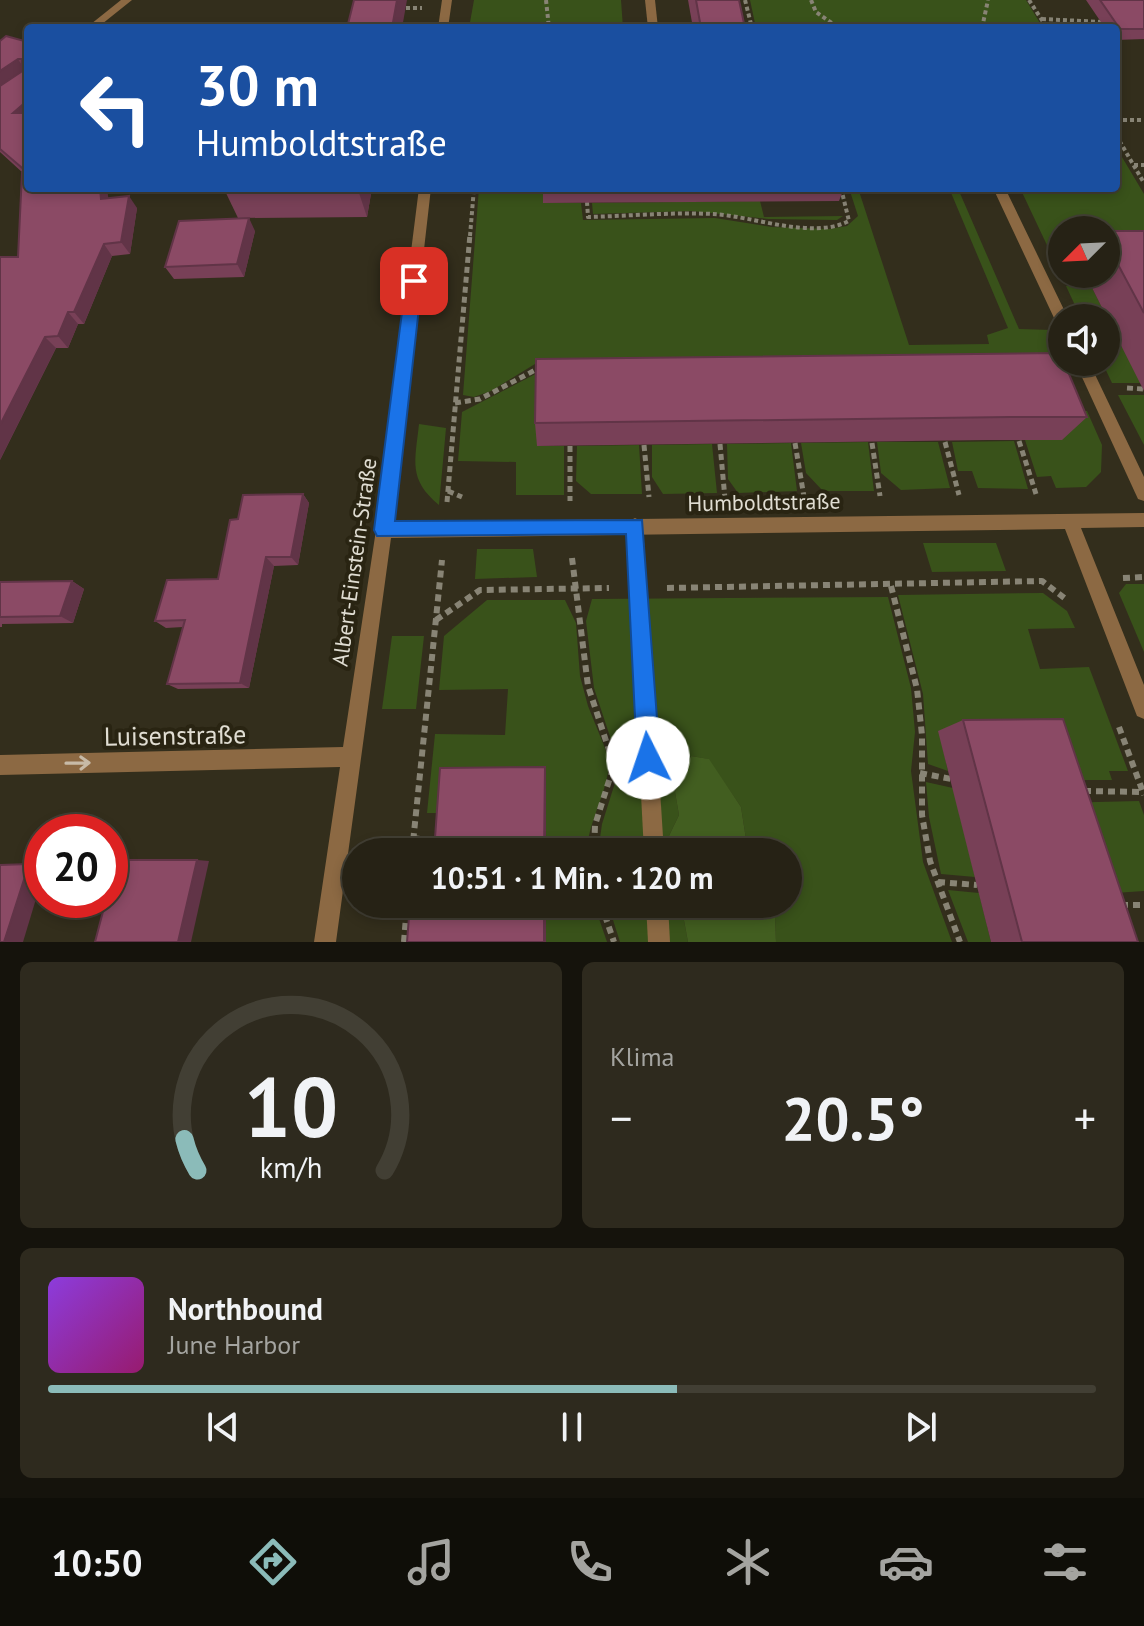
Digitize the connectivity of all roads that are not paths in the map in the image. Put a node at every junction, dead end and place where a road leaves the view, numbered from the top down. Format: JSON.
{"nodes":[{"id":1,"x":127,"y":0,"type":"edge"},
{"id":2,"x":447,"y":0,"type":"edge"},
{"id":3,"x":650,"y":0,"type":"edge"},
{"id":4,"x":96,"y":24,"type":"edge"},
{"id":5,"x":444,"y":24,"type":"edge"},
{"id":6,"x":653,"y":24,"type":"edge"},
{"id":7,"x":425,"y":192,"type":"edge"},
{"id":8,"x":1001,"y":192,"type":"edge"},
{"id":9,"x":1054,"y":304,"type":"edge"},
{"id":10,"x":1089,"y":376,"type":"edge"},
{"id":11,"x":1144,"y":494,"type":"edge"},
{"id":12,"x":1144,"y":520,"type":"edge"},
{"id":13,"x":1070,"y":521,"type":"junction"},
{"id":14,"x":635,"y":526,"type":"junction"},
{"id":15,"x":384,"y":530,"type":"junction"},
{"id":16,"x":1144,"y":709,"type":"edge"},
{"id":17,"x":351,"y":757,"type":"junction"},
{"id":18,"x":0,"y":765,"type":"edge"},
{"id":19,"x":653,"y":838,"type":"edge"},
{"id":20,"x":658,"y":918,"type":"edge"},
{"id":21,"x":325,"y":942,"type":"edge"},
{"id":22,"x":659,"y":942,"type":"edge"}],
"edges":[{"from":1,"to":4,"type":"street"},
{"from":2,"to":5,"type":"street"},
{"from":3,"to":6,"type":"street"},
{"from":7,"to":15,"type":"street","name":"Albert-Einstein-Straße"},
{"from":8,"to":9,"type":"street"},
{"from":10,"to":11,"type":"street"},
{"from":12,"to":13,"type":"street","name":"Humboldtstraße"},
{"from":13,"to":14,"type":"street","name":"Humboldtstraße"},
{"from":13,"to":16,"type":"street"},
{"from":14,"to":15,"type":"street","name":"Humboldtstraße"},
{"from":14,"to":19,"type":"street"},
{"from":15,"to":17,"type":"street","name":"Albert-Einstein-Straße"},
{"from":18,"to":17,"type":"street","name":"Luisenstraße","one_way":true},
{"from":17,"to":21,"type":"street","name":"Albert-Einstein-Straße"},
{"from":20,"to":22,"type":"street"}]}
